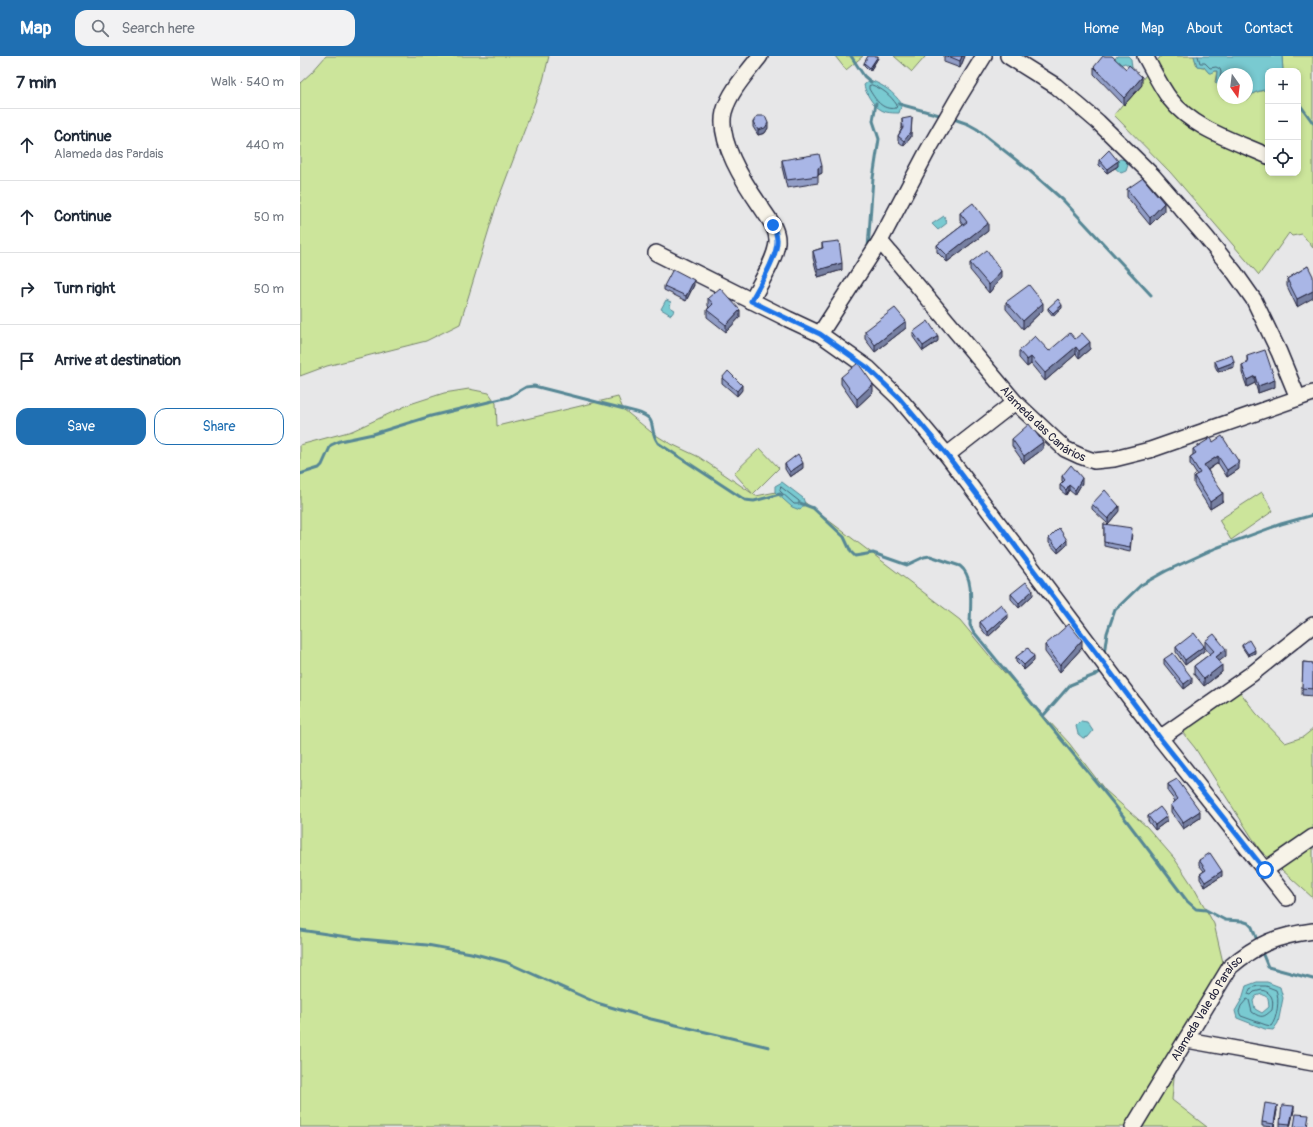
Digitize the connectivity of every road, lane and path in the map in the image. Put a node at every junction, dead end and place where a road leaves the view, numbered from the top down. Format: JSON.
{"nodes":[{"id":1,"x":760,"y":56,"type":"edge"},
{"id":2,"x":984,"y":56,"type":"edge"},
{"id":3,"x":1008,"y":56,"type":"edge"},
{"id":4,"x":1145,"y":56,"type":"edge"},
{"id":5,"x":1265,"y":155,"type":"edge"},
{"id":6,"x":880,"y":241,"type":"junction"},
{"id":7,"x":656,"y":253,"type":"dead end"},
{"id":8,"x":751,"y":301,"type":"junction"},
{"id":9,"x":820,"y":334,"type":"junction"},
{"id":10,"x":1313,"y":393,"type":"edge"},
{"id":11,"x":1298,"y":398,"type":"junction"},
{"id":12,"x":1015,"y":402,"type":"junction"},
{"id":13,"x":947,"y":455,"type":"junction"},
{"id":14,"x":1313,"y":625,"type":"edge"},
{"id":15,"x":1160,"y":738,"type":"junction"},
{"id":16,"x":1313,"y":836,"type":"edge"},
{"id":17,"x":1265,"y":870,"type":"junction"},
{"id":18,"x":1287,"y":898,"type":"dead end"},
{"id":19,"x":1313,"y":931,"type":"edge"},
{"id":20,"x":1187,"y":1040,"type":"junction"},
{"id":21,"x":1313,"y":1064,"type":"edge"},
{"id":22,"x":1133,"y":1127,"type":"edge"}],
"edges":[{"from":1,"to":8,"type":"street"},
{"from":2,"to":6,"type":"street"},
{"from":3,"to":11,"type":"street"},
{"from":4,"to":5,"type":"street"},
{"from":6,"to":9,"type":"street"},
{"from":6,"to":12,"type":"street","name":"Alameda das Canários"},
{"from":7,"to":8,"type":"street"},
{"from":8,"to":9,"type":"street"},
{"from":9,"to":13,"type":"street"},
{"from":10,"to":11,"type":"street","name":"Alameda das Canários"},
{"from":11,"to":12,"type":"street","name":"Alameda das Canários"},
{"from":12,"to":13,"type":"street"},
{"from":13,"to":15,"type":"street"},
{"from":14,"to":15,"type":"street"},
{"from":15,"to":17,"type":"street"},
{"from":16,"to":17,"type":"street"},
{"from":17,"to":18,"type":"street"},
{"from":19,"to":20,"type":"street","name":"Alameda Vale do Paraíso"},
{"from":20,"to":21,"type":"street"},
{"from":20,"to":22,"type":"street","name":"Alameda Vale do Paraíso"}]}
